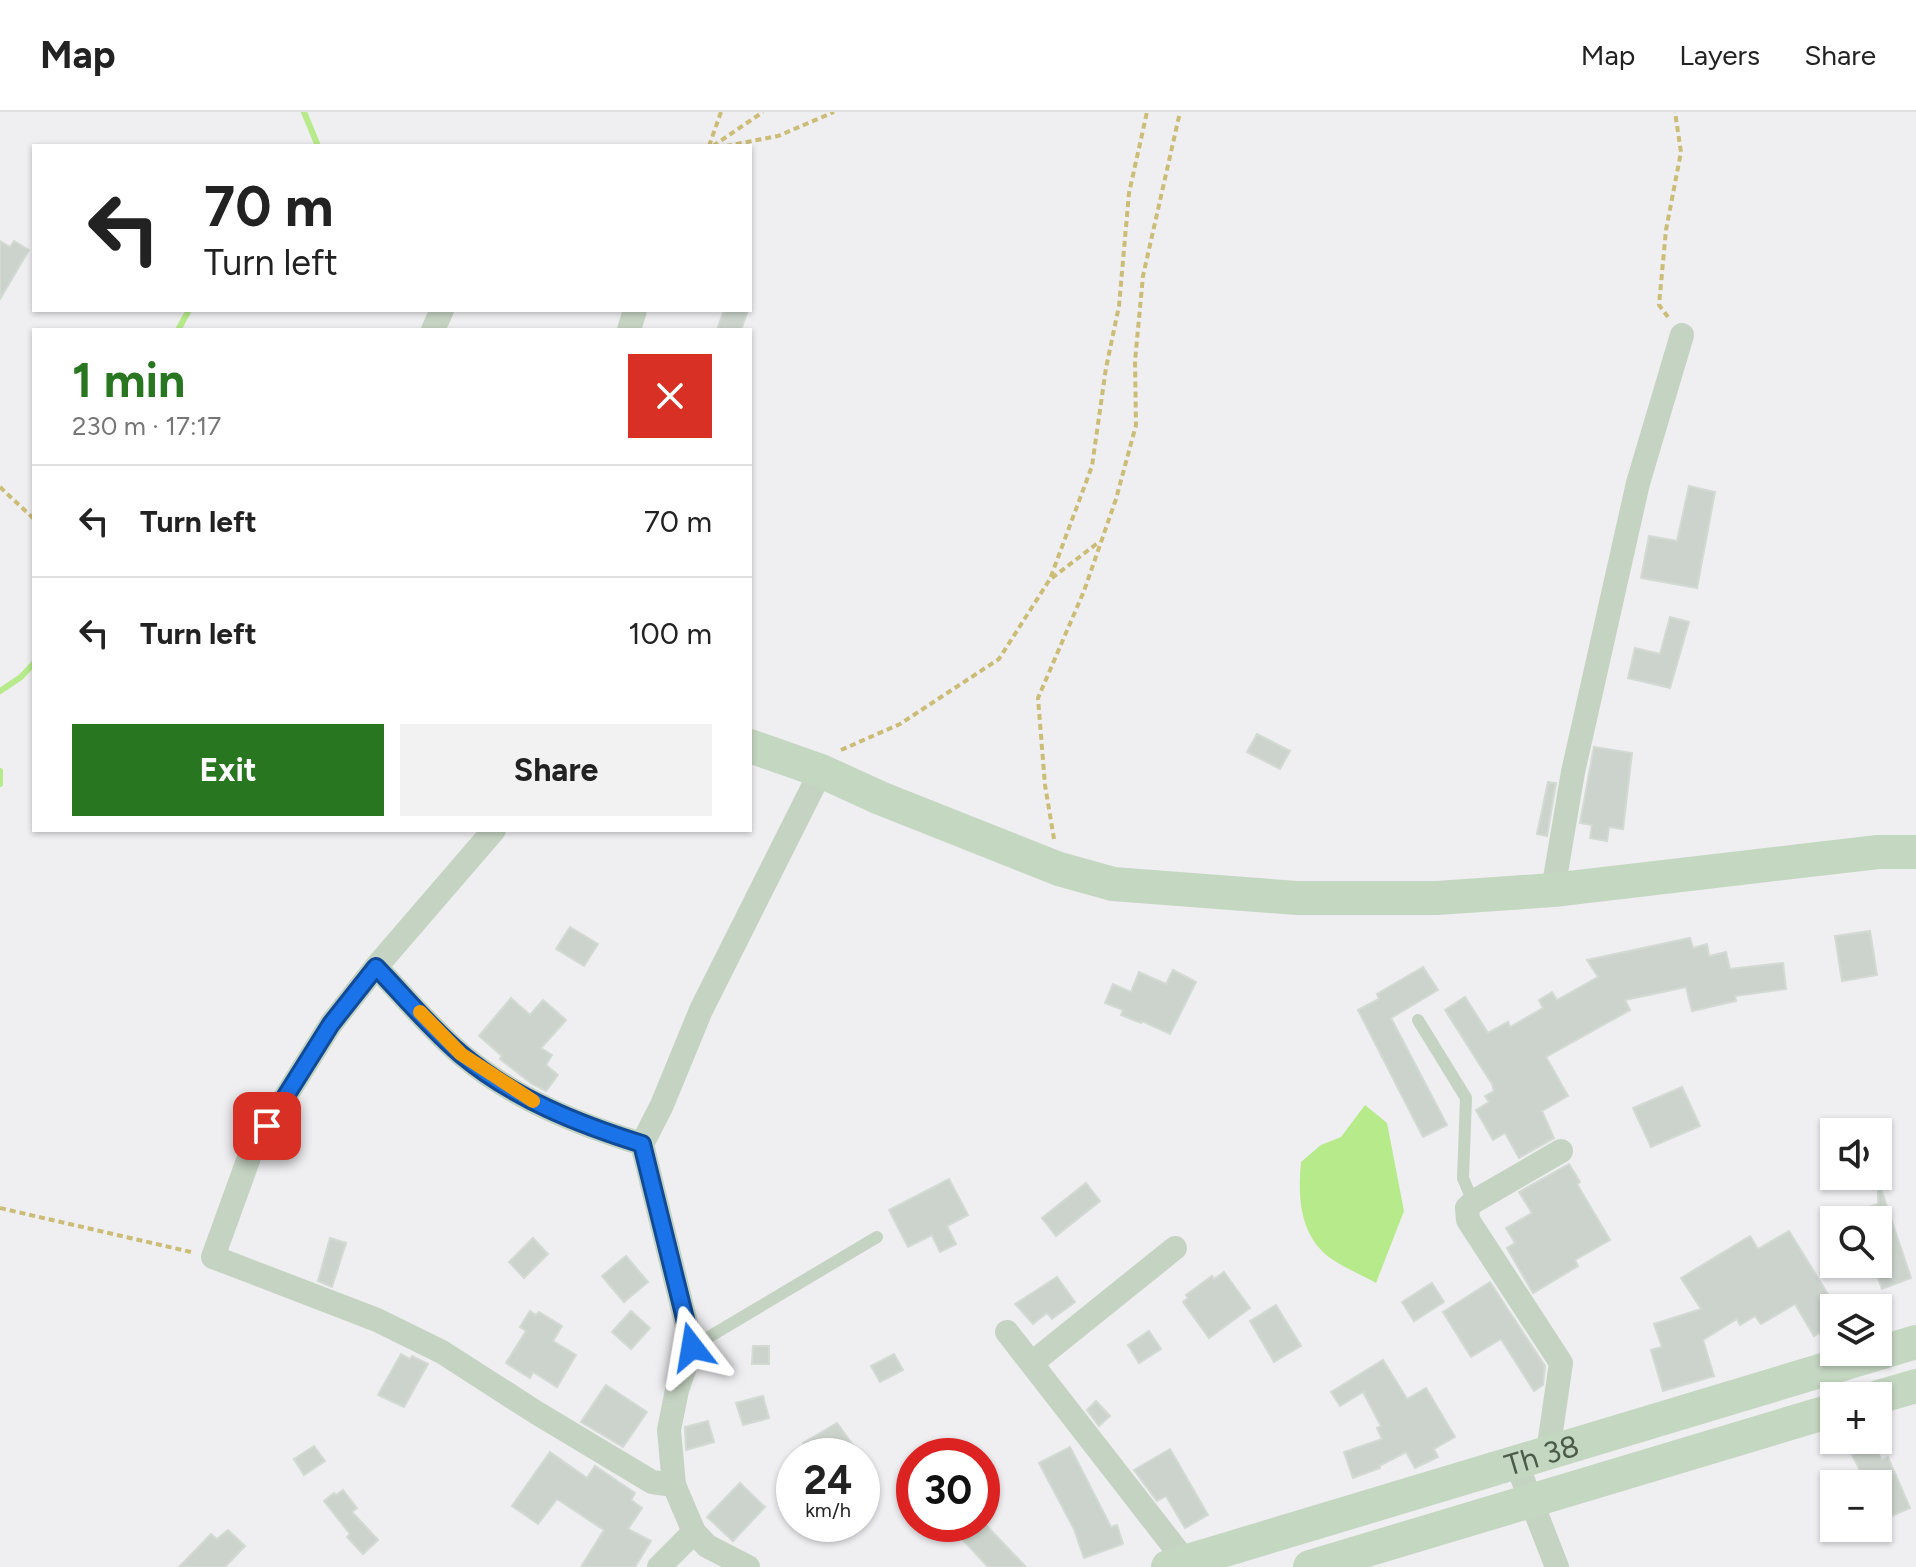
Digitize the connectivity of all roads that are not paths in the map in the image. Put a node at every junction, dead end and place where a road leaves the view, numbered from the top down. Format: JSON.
{"nodes":[{"id":1,"x":1682,"y":335,"type":"road end"},
{"id":2,"x":752,"y":747,"type":"edge"},
{"id":3,"x":821,"y":771,"type":"junction"},
{"id":4,"x":492,"y":832,"type":"edge"},
{"id":5,"x":1916,"y":852,"type":"edge"},
{"id":6,"x":1553,"y":890,"type":"junction"},
{"id":7,"x":376,"y":967,"type":"junction"},
{"id":8,"x":1418,"y":1020,"type":"dead end"},
{"id":9,"x":642,"y":1144,"type":"junction"},
{"id":10,"x":1561,"y":1151,"type":"dead end"},
{"id":11,"x":1473,"y":1202,"type":"junction"},
{"id":12,"x":877,"y":1237,"type":"dead end"},
{"id":13,"x":1175,"y":1248,"type":"dead end"},
{"id":14,"x":1007,"y":1332,"type":"dead end"},
{"id":15,"x":1916,"y":1342,"type":"edge"},
{"id":16,"x":692,"y":1347,"type":"junction"},
{"id":17,"x":1032,"y":1363,"type":"junction"},
{"id":18,"x":1916,"y":1386,"type":"edge"},
{"id":19,"x":1892,"y":1393,"type":"edge"},
{"id":20,"x":1820,"y":1414,"type":"edge"},
{"id":21,"x":1532,"y":1457,"type":"junction"},
{"id":22,"x":674,"y":1485,"type":"junction"},
{"id":23,"x":1531,"y":1501,"type":"junction"},
{"id":24,"x":694,"y":1532,"type":"junction"},
{"id":25,"x":1177,"y":1564,"type":"edge"},
{"id":26,"x":659,"y":1567,"type":"edge"},
{"id":27,"x":748,"y":1567,"type":"edge"},
{"id":28,"x":1310,"y":1567,"type":"edge"},
{"id":29,"x":1557,"y":1567,"type":"edge"}],
"edges":[{"from":1,"to":6,"type":"street"},
{"from":2,"to":3,"type":"street"},
{"from":3,"to":6,"type":"street"},
{"from":3,"to":9,"type":"street"},
{"from":4,"to":7,"type":"street"},
{"from":5,"to":6,"type":"street"},
{"from":7,"to":9,"type":"street"},
{"from":7,"to":22,"type":"street"},
{"from":8,"to":11,"type":"lane"},
{"from":9,"to":16,"type":"street"},
{"from":10,"to":11,"type":"street"},
{"from":11,"to":21,"type":"street"},
{"from":12,"to":16,"type":"lane"},
{"from":13,"to":17,"type":"street"},
{"from":14,"to":17,"type":"street"},
{"from":15,"to":21,"type":"street","name":"Th 38"},
{"from":16,"to":22,"type":"street"},
{"from":17,"to":25,"type":"street"},
{"from":18,"to":19,"type":"street"},
{"from":20,"to":23,"type":"street","name":"Th 38"},
{"from":21,"to":23,"type":"street"},
{"from":21,"to":25,"type":"street","name":"Th 38"},
{"from":22,"to":24,"type":"street"},
{"from":23,"to":28,"type":"street","name":"Th 38"},
{"from":23,"to":29,"type":"street"},
{"from":24,"to":26,"type":"street"},
{"from":24,"to":27,"type":"street"}]}
